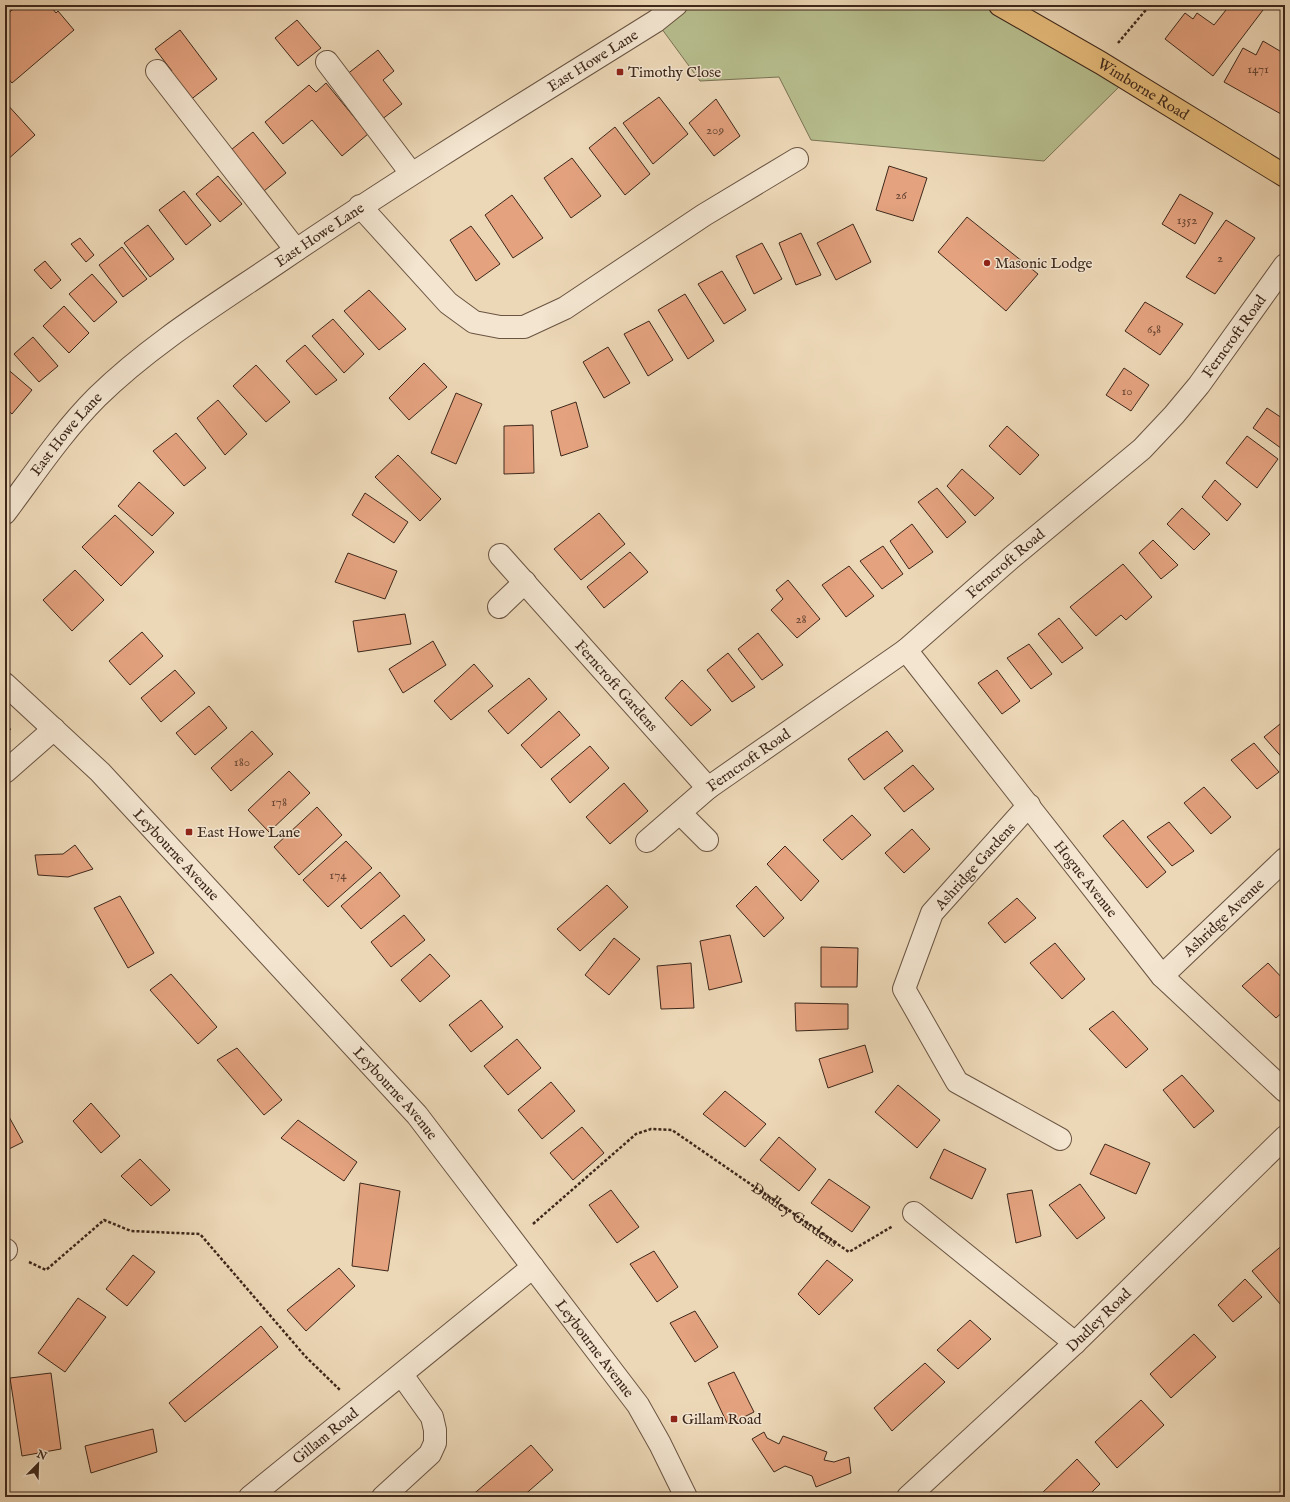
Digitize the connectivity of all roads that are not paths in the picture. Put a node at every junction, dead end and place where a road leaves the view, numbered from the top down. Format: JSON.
{"nodes":[{"id":1,"x":676,"y":5,"type":"edge"},
{"id":2,"x":1000,"y":5,"type":"edge"},
{"id":3,"x":327,"y":62,"type":"dead end"},
{"id":4,"x":157,"y":71,"type":"dead end"},
{"id":5,"x":797,"y":159,"type":"dead end"},
{"id":6,"x":411,"y":173,"type":"junction"},
{"id":7,"x":1285,"y":176,"type":"edge"},
{"id":8,"x":360,"y":206,"type":"junction"},
{"id":9,"x":296,"y":250,"type":"junction"},
{"id":10,"x":1285,"y":265,"type":"edge"},
{"id":11,"x":5,"y":513,"type":"edge"},
{"id":12,"x":500,"y":555,"type":"dead end"},
{"id":13,"x":525,"y":582,"type":"junction"},
{"id":14,"x":499,"y":607,"type":"dead end"},
{"id":15,"x":906,"y":650,"type":"junction"},
{"id":16,"x":5,"y":684,"type":"edge"},
{"id":17,"x":54,"y":729,"type":"junction"},
{"id":18,"x":5,"y":772,"type":"edge"},
{"id":19,"x":708,"y":788,"type":"junction"},
{"id":20,"x":1029,"y":805,"type":"junction"},
{"id":21,"x":680,"y":813,"type":"junction"},
{"id":22,"x":707,"y":840,"type":"dead end"},
{"id":23,"x":647,"y":841,"type":"dead end"},
{"id":24,"x":1285,"y":859,"type":"edge"},
{"id":25,"x":1162,"y":976,"type":"junction"},
{"id":26,"x":1285,"y":1091,"type":"edge"},
{"id":27,"x":1285,"y":1137,"type":"edge"},
{"id":28,"x":1060,"y":1139,"type":"dead end"},
{"id":29,"x":914,"y":1214,"type":"road end"},
{"id":30,"x":534,"y":1267,"type":"junction"},
{"id":31,"x":1075,"y":1343,"type":"junction"},
{"id":32,"x":402,"y":1375,"type":"junction"},
{"id":33,"x":250,"y":1497,"type":"edge"},
{"id":34,"x":383,"y":1497,"type":"edge"},
{"id":35,"x":686,"y":1497,"type":"edge"},
{"id":36,"x":908,"y":1497,"type":"edge"}],
"edges":[{"from":1,"to":6,"type":"street","name":"East Howe Lane"},
{"from":2,"to":7,"type":"main road","name":"Wimborne Road"},
{"from":3,"to":6,"type":"street"},
{"from":4,"to":9,"type":"street"},
{"from":5,"to":8,"type":"street"},
{"from":6,"to":8,"type":"street","name":"East Howe Lane"},
{"from":8,"to":9,"type":"street","name":"East Howe Lane"},
{"from":9,"to":11,"type":"street","name":"East Howe Lane"},
{"from":10,"to":15,"type":"street","name":"Ferncroft Road"},
{"from":12,"to":13,"type":"street","name":"Ferncroft Gardens"},
{"from":13,"to":14,"type":"street"},
{"from":13,"to":19,"type":"street","name":"Ferncroft Gardens"},
{"from":15,"to":19,"type":"street","name":"Ferncroft Road"},
{"from":15,"to":20,"type":"street","name":"Hogue Avenue"},
{"from":16,"to":17,"type":"street"},
{"from":17,"to":18,"type":"street"},
{"from":17,"to":30,"type":"street","name":"Leybourne Avenue"},
{"from":19,"to":21,"type":"street","name":"Ferncroft Road"},
{"from":20,"to":25,"type":"street","name":"Hogue Avenue"},
{"from":20,"to":28,"type":"street","name":"Ashridge Gardens"},
{"from":21,"to":22,"type":"street"},
{"from":21,"to":23,"type":"street","name":"Ferncroft Road"},
{"from":24,"to":25,"type":"street","name":"Ashridge Avenue"},
{"from":25,"to":26,"type":"street","name":"Hogue Avenue"},
{"from":27,"to":31,"type":"street","name":"Dudley Road"},
{"from":29,"to":31,"type":"street"},
{"from":30,"to":32,"type":"street","name":"Gillam Road"},
{"from":30,"to":35,"type":"street","name":"Leybourne Avenue"},
{"from":31,"to":36,"type":"street","name":"Dudley Road"},
{"from":32,"to":33,"type":"street","name":"Gillam Road"},
{"from":32,"to":34,"type":"street"}]}
